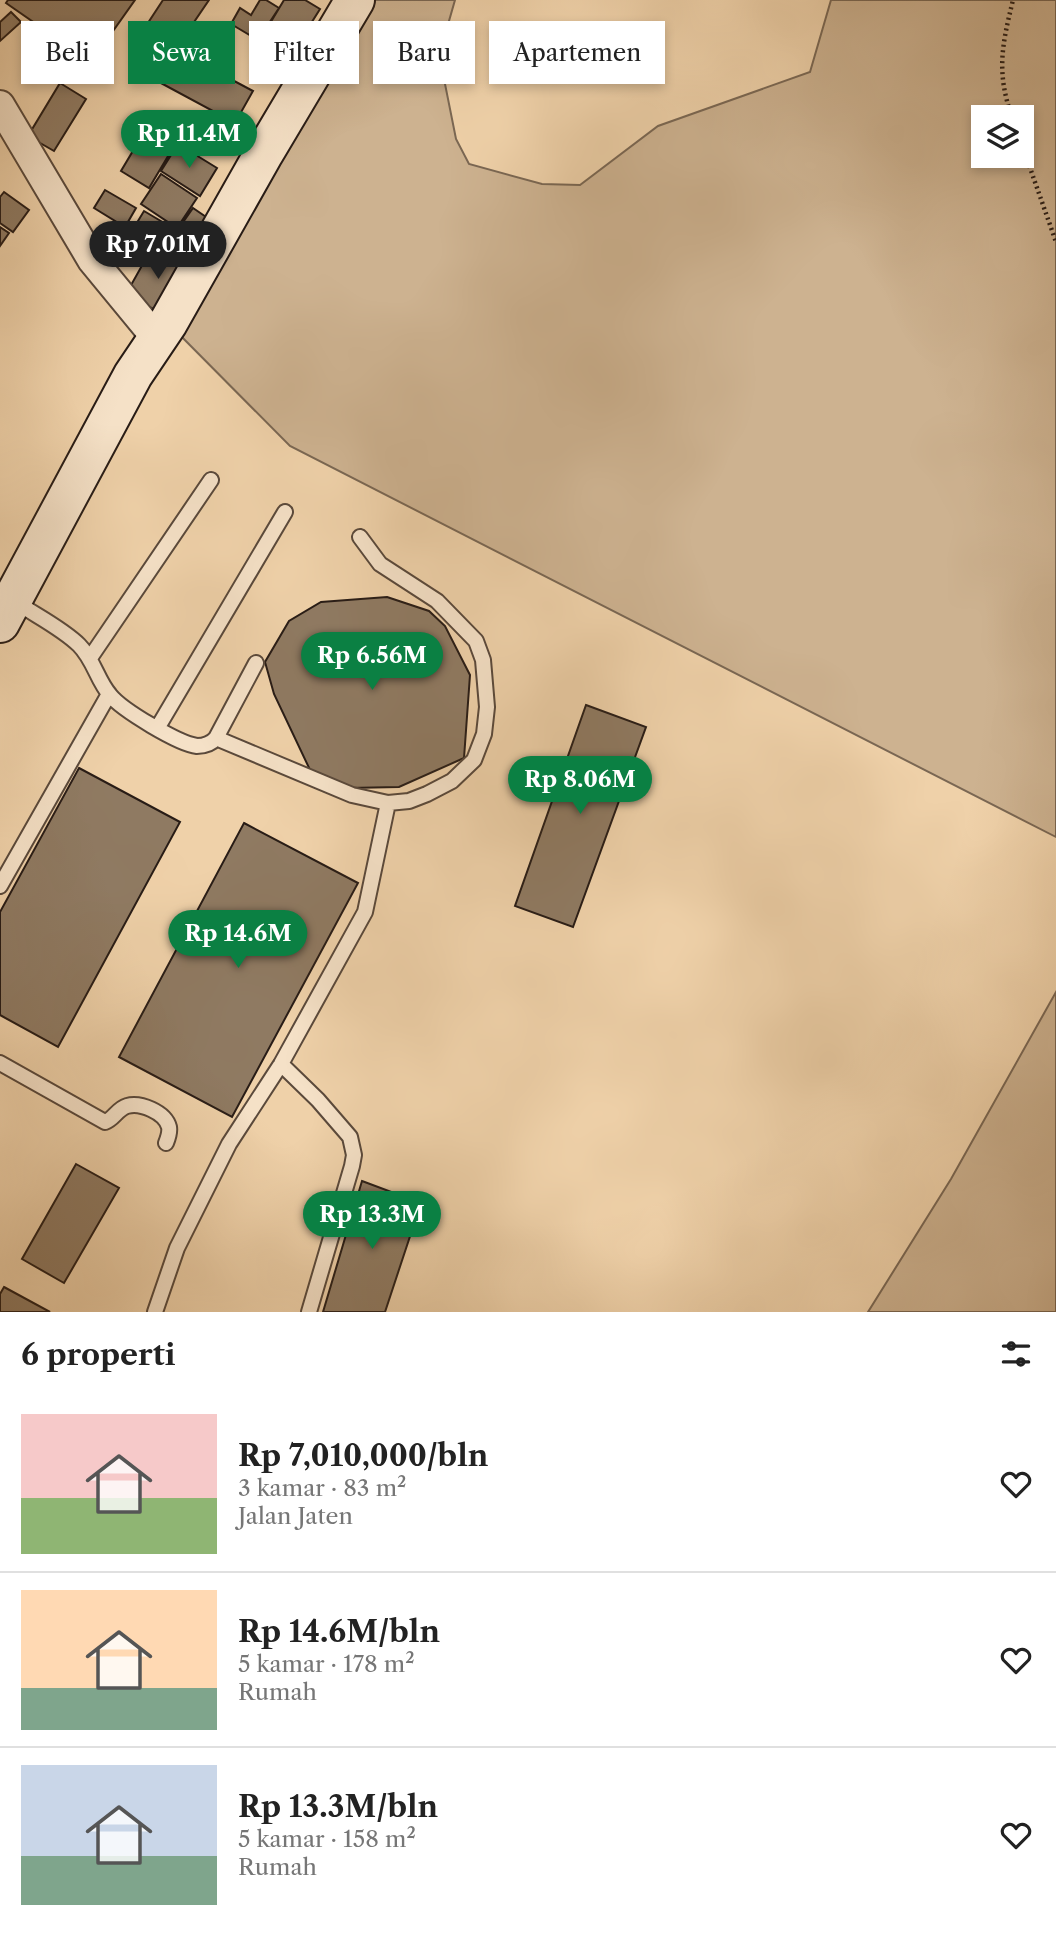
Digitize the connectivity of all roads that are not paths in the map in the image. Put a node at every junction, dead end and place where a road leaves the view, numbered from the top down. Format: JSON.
{"nodes":[{"id":1,"x":355,"y":0,"type":"edge"},
{"id":2,"x":0,"y":105,"type":"edge"},
{"id":3,"x":157,"y":339,"type":"junction"},
{"id":4,"x":211,"y":480,"type":"dead end"},
{"id":5,"x":285,"y":512,"type":"dead end"},
{"id":6,"x":360,"y":537,"type":"dead end"},
{"id":7,"x":6,"y":612,"type":"edge"},
{"id":8,"x":90,"y":658,"type":"junction"},
{"id":9,"x":256,"y":663,"type":"dead end"},
{"id":10,"x":109,"y":694,"type":"junction"},
{"id":11,"x":158,"y":727,"type":"junction"},
{"id":12,"x":216,"y":738,"type":"junction"},
{"id":13,"x":388,"y":803,"type":"junction"},
{"id":14,"x":0,"y":886,"type":"edge"},
{"id":15,"x":0,"y":1063,"type":"edge"},
{"id":16,"x":281,"y":1064,"type":"junction"},
{"id":17,"x":166,"y":1143,"type":"dead end"},
{"id":18,"x":155,"y":1312,"type":"edge"},
{"id":19,"x":309,"y":1312,"type":"edge"}],
"edges":[{"from":1,"to":3,"type":"main road"},
{"from":2,"to":3,"type":"street"},
{"from":3,"to":7,"type":"main road"},
{"from":4,"to":8,"type":"lane"},
{"from":5,"to":11,"type":"lane"},
{"from":6,"to":13,"type":"lane"},
{"from":7,"to":8,"type":"lane"},
{"from":8,"to":10,"type":"lane"},
{"from":9,"to":12,"type":"lane"},
{"from":10,"to":11,"type":"lane"},
{"from":10,"to":14,"type":"lane"},
{"from":11,"to":12,"type":"lane"},
{"from":12,"to":13,"type":"lane"},
{"from":13,"to":16,"type":"lane"},
{"from":15,"to":17,"type":"lane"},
{"from":16,"to":18,"type":"lane"},
{"from":16,"to":19,"type":"lane"}]}
